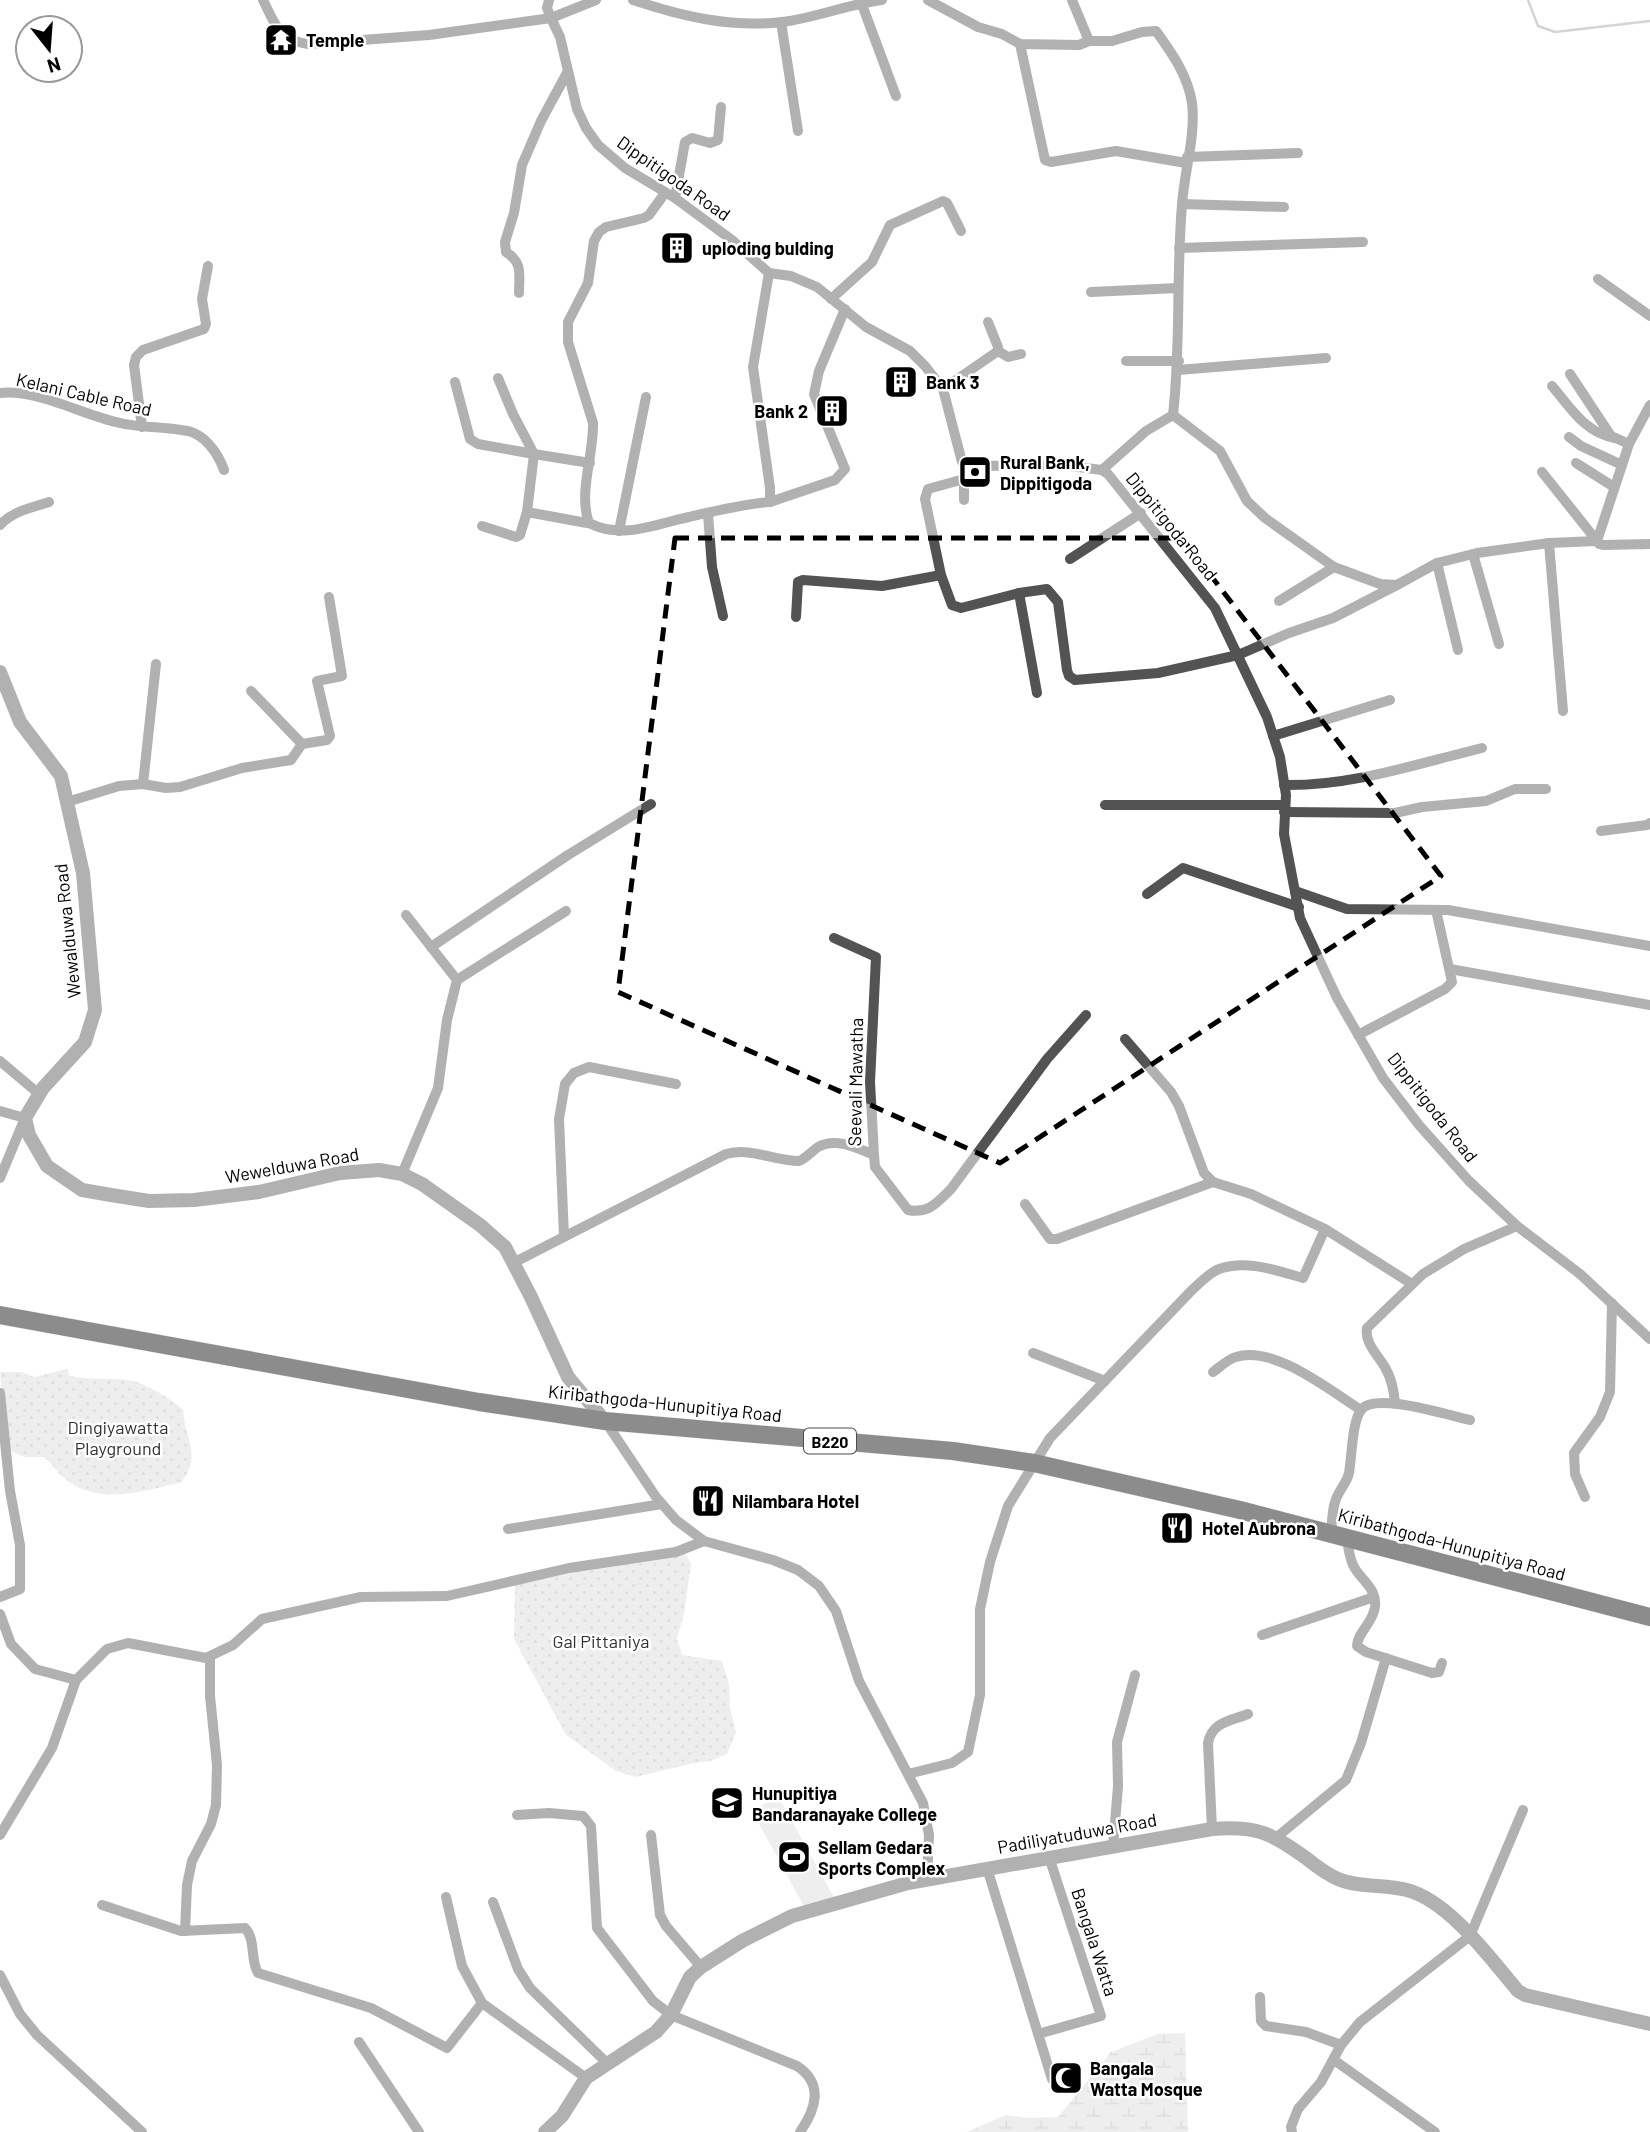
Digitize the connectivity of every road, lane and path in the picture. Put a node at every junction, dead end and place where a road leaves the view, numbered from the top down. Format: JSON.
{"nodes":[{"id":1,"x":263,"y":0,"type":"edge"},
{"id":2,"x":549,"y":0,"type":"edge"},
{"id":3,"x":596,"y":0,"type":"edge"},
{"id":4,"x":633,"y":0,"type":"edge"},
{"id":5,"x":882,"y":0,"type":"edge"},
{"id":6,"x":928,"y":0,"type":"edge"},
{"id":7,"x":1072,"y":0,"type":"edge"},
{"id":8,"x":861,"y":2,"type":"junction"},
{"id":9,"x":551,"y":18,"type":"junction"},
{"id":10,"x":780,"y":22,"type":"junction"},
{"id":11,"x":1089,"y":41,"type":"junction"},
{"id":12,"x":1020,"y":44,"type":"junction"},
{"id":13,"x":568,"y":71,"type":"junction"},
{"id":14,"x":896,"y":96,"type":"dead end"},
{"id":15,"x":721,"y":107,"type":"dead end"},
{"id":16,"x":797,"y":131,"type":"dead end"},
{"id":17,"x":1298,"y":153,"type":"dead end"},
{"id":18,"x":1187,"y":160,"type":"junction"},
{"id":19,"x":670,"y":196,"type":"junction"},
{"id":20,"x":1182,"y":204,"type":"junction"},
{"id":21,"x":1284,"y":206,"type":"dead end"},
{"id":22,"x":961,"y":231,"type":"dead end"},
{"id":23,"x":1363,"y":242,"type":"dead end"},
{"id":24,"x":1179,"y":248,"type":"junction"},
{"id":25,"x":208,"y":266,"type":"dead end"},
{"id":26,"x":769,"y":273,"type":"junction"},
{"id":27,"x":1598,"y":279,"type":"dead end"},
{"id":28,"x":1178,"y":288,"type":"junction"},
{"id":29,"x":1091,"y":292,"type":"dead end"},
{"id":30,"x":519,"y":293,"type":"dead end"},
{"id":31,"x":831,"y":299,"type":"junction"},
{"id":32,"x":845,"y":309,"type":"junction"},
{"id":33,"x":1650,"y":316,"type":"edge"},
{"id":34,"x":988,"y":322,"type":"dead end"},
{"id":35,"x":998,"y":351,"type":"junction"},
{"id":36,"x":1021,"y":354,"type":"dead end"},
{"id":37,"x":1326,"y":358,"type":"dead end"},
{"id":38,"x":1126,"y":361,"type":"dead end"},
{"id":39,"x":1179,"y":365,"type":"junction"},
{"id":40,"x":1570,"y":374,"type":"dead end"},
{"id":41,"x":498,"y":378,"type":"dead end"},
{"id":42,"x":455,"y":382,"type":"dead end"},
{"id":43,"x":1552,"y":386,"type":"dead end"},
{"id":44,"x":943,"y":389,"type":"junction"},
{"id":45,"x":0,"y":393,"type":"edge"},
{"id":46,"x":646,"y":397,"type":"dead end"},
{"id":47,"x":1650,"y":405,"type":"edge"},
{"id":48,"x":1174,"y":415,"type":"junction"},
{"id":49,"x":142,"y":428,"type":"junction"},
{"id":50,"x":1569,"y":437,"type":"dead end"},
{"id":51,"x":1615,"y":439,"type":"junction"},
{"id":52,"x":1629,"y":444,"type":"junction"},
{"id":53,"x":534,"y":454,"type":"junction"},
{"id":54,"x":962,"y":462,"type":"junction"},
{"id":55,"x":590,"y":463,"type":"junction"},
{"id":56,"x":1576,"y":463,"type":"dead end"},
{"id":57,"x":1622,"y":465,"type":"junction"},
{"id":58,"x":224,"y":470,"type":"dead end"},
{"id":59,"x":1101,"y":470,"type":"junction"},
{"id":60,"x":1542,"y":471,"type":"dead end"},
{"id":61,"x":964,"y":479,"type":"junction"},
{"id":62,"x":1614,"y":487,"type":"junction"},
{"id":63,"x":964,"y":500,"type":"dead end"},
{"id":64,"x":49,"y":502,"type":"dead end"},
{"id":65,"x":770,"y":502,"type":"junction"},
{"id":66,"x":527,"y":512,"type":"junction"},
{"id":67,"x":1141,"y":513,"type":"junction"},
{"id":68,"x":708,"y":514,"type":"junction"},
{"id":69,"x":587,"y":523,"type":"junction"},
{"id":70,"x":0,"y":525,"type":"edge"},
{"id":71,"x":482,"y":526,"type":"dead end"},
{"id":72,"x":619,"y":531,"type":"junction"},
{"id":73,"x":1597,"y":541,"type":"junction"},
{"id":74,"x":1549,"y":543,"type":"junction"},
{"id":75,"x":1650,"y":544,"type":"edge"},
{"id":76,"x":1473,"y":554,"type":"junction"},
{"id":77,"x":1070,"y":559,"type":"dead end"},
{"id":78,"x":1437,"y":563,"type":"junction"},
{"id":79,"x":1334,"y":567,"type":"junction"},
{"id":80,"x":941,"y":575,"type":"junction"},
{"id":81,"x":1397,"y":585,"type":"junction"},
{"id":82,"x":1020,"y":593,"type":"junction"},
{"id":83,"x":329,"y":597,"type":"dead end"},
{"id":84,"x":1279,"y":601,"type":"dead end"},
{"id":85,"x":723,"y":616,"type":"dead end"},
{"id":86,"x":796,"y":617,"type":"dead end"},
{"id":87,"x":1499,"y":643,"type":"dead end"},
{"id":88,"x":1458,"y":650,"type":"dead end"},
{"id":89,"x":1238,"y":655,"type":"junction"},
{"id":90,"x":156,"y":663,"type":"dead end"},
{"id":91,"x":0,"y":672,"type":"edge"},
{"id":92,"x":251,"y":691,"type":"dead end"},
{"id":93,"x":1037,"y":693,"type":"dead end"},
{"id":94,"x":1390,"y":700,"type":"dead end"},
{"id":95,"x":1563,"y":711,"type":"dead end"},
{"id":96,"x":1273,"y":736,"type":"junction"},
{"id":97,"x":302,"y":744,"type":"junction"},
{"id":98,"x":1482,"y":748,"type":"dead end"},
{"id":99,"x":143,"y":784,"type":"junction"},
{"id":100,"x":1284,"y":785,"type":"junction"},
{"id":101,"x":1546,"y":789,"type":"dead end"},
{"id":102,"x":67,"y":802,"type":"junction"},
{"id":103,"x":651,"y":804,"type":"dead end"},
{"id":104,"x":1105,"y":805,"type":"dead end"},
{"id":105,"x":1284,"y":809,"type":"junction"},
{"id":106,"x":1650,"y":823,"type":"edge"},
{"id":107,"x":1601,"y":831,"type":"dead end"},
{"id":108,"x":1295,"y":891,"type":"junction"},
{"id":109,"x":1147,"y":894,"type":"dead end"},
{"id":110,"x":1299,"y":906,"type":"junction"},
{"id":111,"x":566,"y":911,"type":"dead end"},
{"id":112,"x":1437,"y":911,"type":"junction"},
{"id":113,"x":406,"y":915,"type":"dead end"},
{"id":114,"x":834,"y":938,"type":"dead end"},
{"id":115,"x":1650,"y":946,"type":"edge"},
{"id":116,"x":431,"y":947,"type":"junction"},
{"id":117,"x":1450,"y":969,"type":"junction"},
{"id":118,"x":457,"y":980,"type":"junction"},
{"id":119,"x":1650,"y":1005,"type":"edge"},
{"id":120,"x":1086,"y":1015,"type":"dead end"},
{"id":121,"x":1358,"y":1035,"type":"junction"},
{"id":122,"x":1125,"y":1039,"type":"dead end"},
{"id":123,"x":0,"y":1061,"type":"edge"},
{"id":124,"x":676,"y":1084,"type":"dead end"},
{"id":125,"x":39,"y":1094,"type":"junction"},
{"id":126,"x":0,"y":1111,"type":"edge"},
{"id":127,"x":25,"y":1118,"type":"junction"},
{"id":128,"x":874,"y":1155,"type":"junction"},
{"id":129,"x":402,"y":1174,"type":"junction"},
{"id":130,"x":0,"y":1178,"type":"edge"},
{"id":131,"x":1213,"y":1182,"type":"junction"},
{"id":132,"x":1025,"y":1204,"type":"dead end"},
{"id":133,"x":1517,"y":1226,"type":"junction"},
{"id":134,"x":1325,"y":1229,"type":"junction"},
{"id":135,"x":564,"y":1236,"type":"junction"},
{"id":136,"x":513,"y":1263,"type":"junction"},
{"id":137,"x":1412,"y":1284,"type":"junction"},
{"id":138,"x":1612,"y":1303,"type":"junction"},
{"id":139,"x":0,"y":1315,"type":"edge"},
{"id":140,"x":1650,"y":1339,"type":"edge"},
{"id":141,"x":1033,"y":1353,"type":"dead end"},
{"id":142,"x":1213,"y":1373,"type":"dead end"},
{"id":143,"x":1105,"y":1381,"type":"junction"},
{"id":144,"x":0,"y":1393,"type":"edge"},
{"id":145,"x":1395,"y":1403,"type":"junction"},
{"id":146,"x":1361,"y":1410,"type":"junction"},
{"id":147,"x":1470,"y":1420,"type":"dead end"},
{"id":148,"x":605,"y":1421,"type":"junction"},
{"id":149,"x":1034,"y":1464,"type":"junction"},
{"id":150,"x":1585,"y":1497,"type":"dead end"},
{"id":151,"x":662,"y":1504,"type":"junction"},
{"id":152,"x":508,"y":1529,"type":"dead end"},
{"id":153,"x":1339,"y":1536,"type":"junction"},
{"id":154,"x":704,"y":1541,"type":"junction"},
{"id":155,"x":0,"y":1597,"type":"edge"},
{"id":156,"x":1374,"y":1597,"type":"junction"},
{"id":157,"x":0,"y":1614,"type":"edge"},
{"id":158,"x":1650,"y":1617,"type":"edge"},
{"id":159,"x":1262,"y":1634,"type":"dead end"},
{"id":160,"x":210,"y":1657,"type":"junction"},
{"id":161,"x":1386,"y":1658,"type":"junction"},
{"id":162,"x":1442,"y":1664,"type":"dead end"},
{"id":163,"x":1135,"y":1675,"type":"dead end"},
{"id":164,"x":76,"y":1680,"type":"junction"},
{"id":165,"x":1248,"y":1714,"type":"dead end"},
{"id":166,"x":908,"y":1774,"type":"junction"},
{"id":167,"x":1523,"y":1810,"type":"dead end"},
{"id":168,"x":517,"y":1815,"type":"dead end"},
{"id":169,"x":1212,"y":1829,"type":"junction"},
{"id":170,"x":0,"y":1835,"type":"edge"},
{"id":171,"x":651,"y":1835,"type":"dead end"},
{"id":172,"x":1277,"y":1838,"type":"junction"},
{"id":173,"x":1112,"y":1847,"type":"junction"},
{"id":174,"x":1049,"y":1857,"type":"junction"},
{"id":175,"x":987,"y":1868,"type":"junction"},
{"id":176,"x":927,"y":1880,"type":"junction"},
{"id":177,"x":446,"y":1897,"type":"dead end"},
{"id":178,"x":494,"y":1902,"type":"dead end"},
{"id":179,"x":102,"y":1905,"type":"dead end"},
{"id":180,"x":185,"y":1931,"type":"junction"},
{"id":181,"x":1470,"y":1936,"type":"junction"},
{"id":182,"x":701,"y":1967,"type":"junction"},
{"id":183,"x":0,"y":1975,"type":"edge"},
{"id":184,"x":1260,"y":1997,"type":"dead end"},
{"id":185,"x":482,"y":2003,"type":"junction"},
{"id":186,"x":671,"y":2015,"type":"junction"},
{"id":187,"x":1650,"y":2024,"type":"edge"},
{"id":188,"x":1038,"y":2034,"type":"junction"},
{"id":189,"x":359,"y":2042,"type":"dead end"},
{"id":190,"x":1341,"y":2045,"type":"junction"},
{"id":191,"x":1334,"y":2060,"type":"junction"},
{"id":192,"x":608,"y":2064,"type":"junction"},
{"id":193,"x":586,"y":2078,"type":"junction"},
{"id":194,"x":1052,"y":2079,"type":"dead end"},
{"id":195,"x":142,"y":2132,"type":"edge"},
{"id":196,"x":419,"y":2132,"type":"edge"},
{"id":197,"x":545,"y":2132,"type":"edge"},
{"id":198,"x":800,"y":2132,"type":"edge"},
{"id":199,"x":1292,"y":2132,"type":"edge"},
{"id":200,"x":1435,"y":2132,"type":"edge"}],
"edges":[{"from":1,"to":9,"type":"street"},
{"from":2,"to":9,"type":"street","name":"Dippitigoda Road"},
{"from":3,"to":9,"type":"street"},
{"from":4,"to":10,"type":"street"},
{"from":5,"to":8,"type":"street"},
{"from":6,"to":12,"type":"street"},
{"from":7,"to":11,"type":"street"},
{"from":8,"to":10,"type":"street"},
{"from":8,"to":14,"type":"street"},
{"from":9,"to":13,"type":"street","name":"Dippitigoda Road"},
{"from":10,"to":16,"type":"street"},
{"from":11,"to":12,"type":"street"},
{"from":11,"to":18,"type":"street"},
{"from":12,"to":18,"type":"street"},
{"from":13,"to":19,"type":"street","name":"Dippitigoda Road"},
{"from":13,"to":30,"type":"street"},
{"from":15,"to":19,"type":"street"},
{"from":17,"to":18,"type":"street"},
{"from":18,"to":20,"type":"street"},
{"from":19,"to":26,"type":"street","name":"Dippitigoda Road"},
{"from":19,"to":55,"type":"street"},
{"from":20,"to":21,"type":"street"},
{"from":20,"to":24,"type":"street"},
{"from":22,"to":31,"type":"street"},
{"from":23,"to":24,"type":"street"},
{"from":24,"to":28,"type":"street"},
{"from":25,"to":49,"type":"street"},
{"from":26,"to":31,"type":"street","name":"Dippitigoda Road"},
{"from":26,"to":65,"type":"street"},
{"from":27,"to":33,"type":"street"},
{"from":28,"to":29,"type":"street"},
{"from":28,"to":39,"type":"street"},
{"from":31,"to":32,"type":"street","name":"Dippitigoda Road"},
{"from":32,"to":44,"type":"street","name":"Dippitigoda Road"},
{"from":32,"to":65,"type":"street"},
{"from":34,"to":35,"type":"street"},
{"from":35,"to":36,"type":"street"},
{"from":35,"to":44,"type":"street"},
{"from":37,"to":39,"type":"street"},
{"from":38,"to":39,"type":"street"},
{"from":39,"to":48,"type":"street"},
{"from":40,"to":51,"type":"street"},
{"from":41,"to":53,"type":"street"},
{"from":42,"to":53,"type":"street"},
{"from":43,"to":51,"type":"street"},
{"from":44,"to":54,"type":"street","name":"Dippitigoda Road"},
{"from":45,"to":49,"type":"street","name":"Kelani Cable Road"},
{"from":46,"to":72,"type":"street"},
{"from":47,"to":52,"type":"street"},
{"from":48,"to":59,"type":"street"},
{"from":48,"to":79,"type":"street"},
{"from":49,"to":58,"type":"street","name":"Kelani Cable Road"},
{"from":50,"to":57,"type":"street"},
{"from":51,"to":52,"type":"street"},
{"from":52,"to":57,"type":"street"},
{"from":53,"to":55,"type":"street"},
{"from":53,"to":66,"type":"street"},
{"from":54,"to":59,"type":"street","name":"Dippitigoda Road"},
{"from":54,"to":61,"type":"street"},
{"from":55,"to":69,"type":"street"},
{"from":56,"to":62,"type":"street"},
{"from":57,"to":62,"type":"street"},
{"from":59,"to":67,"type":"street","name":"Dippitigoda Road"},
{"from":60,"to":73,"type":"street"},
{"from":61,"to":63,"type":"street"},
{"from":61,"to":80,"type":"street"},
{"from":62,"to":73,"type":"street"},
{"from":64,"to":70,"type":"street"},
{"from":65,"to":68,"type":"street"},
{"from":66,"to":69,"type":"street"},
{"from":66,"to":71,"type":"street"},
{"from":67,"to":77,"type":"street"},
{"from":67,"to":89,"type":"street","name":"Dippitigoda Road"},
{"from":68,"to":72,"type":"street"},
{"from":68,"to":85,"type":"street"},
{"from":69,"to":72,"type":"street"},
{"from":73,"to":74,"type":"street"},
{"from":73,"to":75,"type":"street"},
{"from":74,"to":76,"type":"street"},
{"from":74,"to":95,"type":"street"},
{"from":76,"to":78,"type":"street"},
{"from":76,"to":87,"type":"street"},
{"from":78,"to":81,"type":"street"},
{"from":78,"to":88,"type":"street"},
{"from":79,"to":81,"type":"street"},
{"from":79,"to":84,"type":"street"},
{"from":80,"to":82,"type":"street"},
{"from":80,"to":86,"type":"street"},
{"from":81,"to":89,"type":"street"},
{"from":82,"to":89,"type":"street"},
{"from":82,"to":93,"type":"street"},
{"from":83,"to":97,"type":"street"},
{"from":89,"to":96,"type":"street","name":"Dippitigoda Road"},
{"from":90,"to":99,"type":"street"},
{"from":91,"to":102,"type":"street","name":"Wewalduwa Road"},
{"from":92,"to":97,"type":"street"},
{"from":94,"to":96,"type":"street"},
{"from":96,"to":100,"type":"street","name":"Dippitigoda Road"},
{"from":97,"to":99,"type":"street"},
{"from":98,"to":100,"type":"street"},
{"from":99,"to":102,"type":"street"},
{"from":100,"to":105,"type":"street","name":"Dippitigoda Road"},
{"from":101,"to":105,"type":"street"},
{"from":102,"to":125,"type":"street","name":"Wewalduwa Road"},
{"from":103,"to":116,"type":"street"},
{"from":104,"to":105,"type":"street"},
{"from":105,"to":108,"type":"street","name":"Dippitigoda Road"},
{"from":106,"to":107,"type":"street"},
{"from":108,"to":110,"type":"street","name":"Dippitigoda Road"},
{"from":108,"to":112,"type":"street"},
{"from":109,"to":110,"type":"street"},
{"from":110,"to":121,"type":"street","name":"Dippitigoda Road"},
{"from":111,"to":118,"type":"street"},
{"from":112,"to":115,"type":"street"},
{"from":112,"to":117,"type":"street"},
{"from":113,"to":116,"type":"street"},
{"from":114,"to":128,"type":"street","name":"Seevali Mawatha"},
{"from":116,"to":118,"type":"street"},
{"from":117,"to":119,"type":"street"},
{"from":117,"to":121,"type":"street"},
{"from":118,"to":129,"type":"street"},
{"from":120,"to":128,"type":"street"},
{"from":121,"to":133,"type":"street","name":"Dippitigoda Road"},
{"from":122,"to":131,"type":"street"},
{"from":123,"to":125,"type":"street"},
{"from":124,"to":135,"type":"street"},
{"from":125,"to":127,"type":"street","name":"Wewalduwa Road"},
{"from":126,"to":127,"type":"street"},
{"from":127,"to":129,"type":"street","name":"Wewelduwa Road"},
{"from":127,"to":130,"type":"street","name":"Wewalduwa Road"},
{"from":128,"to":135,"type":"street","name":"Seevali Mawatha"},
{"from":129,"to":136,"type":"street","name":"Wewelduwa Road"},
{"from":131,"to":132,"type":"street"},
{"from":131,"to":134,"type":"street"},
{"from":133,"to":137,"type":"street"},
{"from":133,"to":138,"type":"street","name":"Dippitigoda Road"},
{"from":134,"to":137,"type":"street"},
{"from":134,"to":143,"type":"street"},
{"from":135,"to":136,"type":"street","name":"Seevali Mawatha"},
{"from":136,"to":148,"type":"street","name":"Wewelduwa Road"},
{"from":137,"to":145,"type":"street"},
{"from":138,"to":140,"type":"street","name":"Dippitigoda Road"},
{"from":138,"to":150,"type":"street"},
{"from":139,"to":148,"type":"main road","name":"Kiribathgoda-Hunupitiya Road","number":"B220"},
{"from":141,"to":143,"type":"street"},
{"from":142,"to":146,"type":"street"},
{"from":143,"to":149,"type":"street"},
{"from":144,"to":155,"type":"street"},
{"from":145,"to":146,"type":"street"},
{"from":145,"to":147,"type":"street"},
{"from":146,"to":153,"type":"street"},
{"from":148,"to":149,"type":"main road","name":"Kiribathgoda-Hunupitiya Road","number":"B220"},
{"from":148,"to":151,"type":"street"},
{"from":149,"to":153,"type":"main road","name":"Kiribathgoda-Hunupitiya Road","number":"B220"},
{"from":149,"to":166,"type":"street"},
{"from":151,"to":152,"type":"street"},
{"from":151,"to":154,"type":"street"},
{"from":153,"to":156,"type":"street"},
{"from":153,"to":158,"type":"main road","name":"Kiribathgoda-Hunupitiya Road","number":"B220"},
{"from":154,"to":160,"type":"street"},
{"from":154,"to":166,"type":"street"},
{"from":156,"to":159,"type":"street"},
{"from":156,"to":161,"type":"street"},
{"from":157,"to":164,"type":"street"},
{"from":160,"to":164,"type":"street"},
{"from":160,"to":180,"type":"street"},
{"from":161,"to":162,"type":"street"},
{"from":161,"to":172,"type":"street"},
{"from":163,"to":173,"type":"street"},
{"from":164,"to":170,"type":"street"},
{"from":165,"to":169,"type":"street"},
{"from":166,"to":176,"type":"street"},
{"from":167,"to":181,"type":"street"},
{"from":168,"to":186,"type":"street"},
{"from":169,"to":172,"type":"street","name":"Padiliyatuduwa Road"},
{"from":169,"to":173,"type":"street","name":"Padiliyatuduwa Road"},
{"from":171,"to":182,"type":"street"},
{"from":172,"to":181,"type":"street","name":"Padiliyatuduwa Road"},
{"from":173,"to":174,"type":"street","name":"Padiliyatuduwa Road"},
{"from":174,"to":175,"type":"street","name":"Padiliyatuduwa Road"},
{"from":174,"to":188,"type":"street","name":"Bangala Watta"},
{"from":175,"to":176,"type":"street","name":"Padiliyatuduwa Road"},
{"from":175,"to":188,"type":"street"},
{"from":176,"to":182,"type":"street","name":"Padiliyatuduwa Road"},
{"from":177,"to":185,"type":"street"},
{"from":178,"to":192,"type":"street"},
{"from":179,"to":180,"type":"street"},
{"from":180,"to":185,"type":"street"},
{"from":181,"to":187,"type":"street","name":"Padiliyatuduwa Road"},
{"from":181,"to":190,"type":"street"},
{"from":182,"to":186,"type":"street","name":"Padiliyatuduwa Road"},
{"from":183,"to":195,"type":"street"},
{"from":184,"to":190,"type":"street"},
{"from":185,"to":193,"type":"street"},
{"from":186,"to":192,"type":"street","name":"Padiliyatuduwa Road"},
{"from":186,"to":198,"type":"street"},
{"from":188,"to":194,"type":"street"},
{"from":189,"to":196,"type":"street"},
{"from":190,"to":191,"type":"street"},
{"from":191,"to":199,"type":"street"},
{"from":191,"to":200,"type":"street"},
{"from":192,"to":193,"type":"street","name":"Padiliyatuduwa Road"},
{"from":193,"to":197,"type":"street","name":"Padiliyatuduwa Road"}]}
